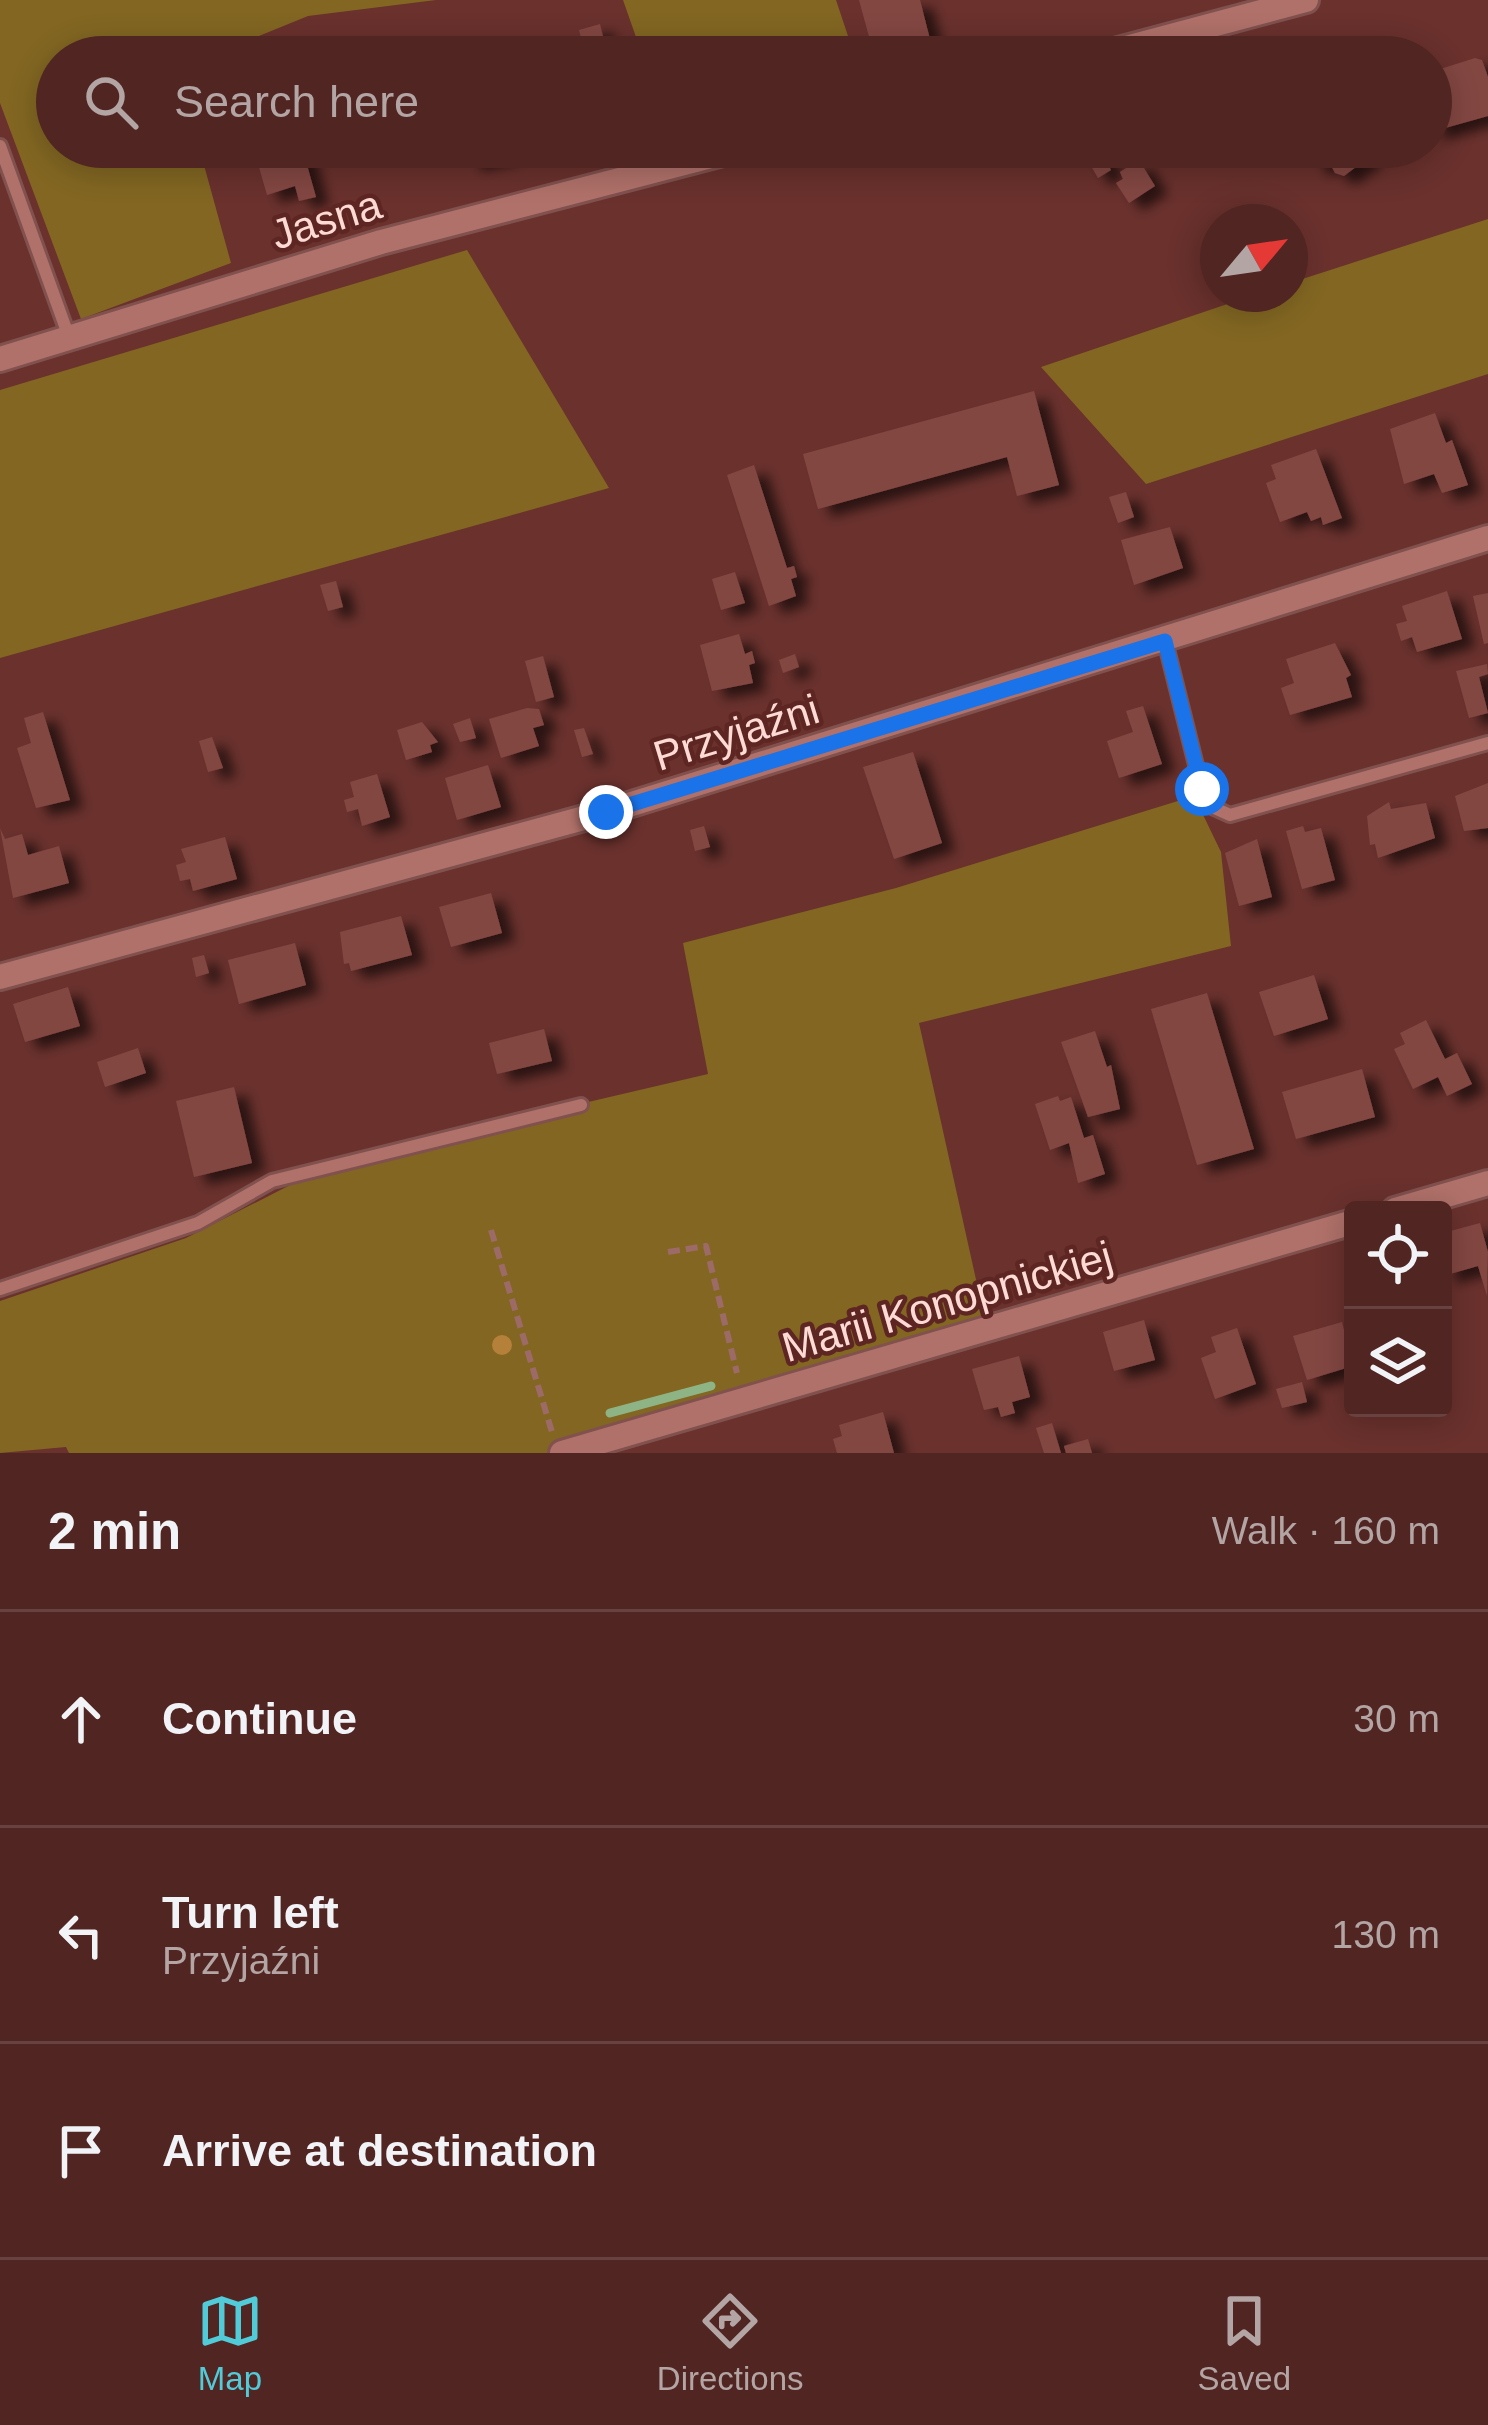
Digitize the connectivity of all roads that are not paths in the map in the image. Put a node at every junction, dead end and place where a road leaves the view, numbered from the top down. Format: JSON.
{"nodes":[{"id":1,"x":1306,"y":0,"type":"edge"},
{"id":2,"x":1241,"y":9,"type":"edge"},
{"id":3,"x":1157,"y":36,"type":"edge"},
{"id":4,"x":0,"y":146,"type":"edge"},
{"id":5,"x":665,"y":168,"type":"edge"},
{"id":6,"x":69,"y":337,"type":"junction"},
{"id":7,"x":0,"y":359,"type":"edge"},
{"id":8,"x":1488,"y":538,"type":"edge"},
{"id":9,"x":1165,"y":641,"type":"junction"},
{"id":10,"x":1488,"y":743,"type":"edge"},
{"id":11,"x":0,"y":977,"type":"edge"},
{"id":12,"x":581,"y":1105,"type":"dead end"},
{"id":13,"x":1488,"y":1183,"type":"edge"},
{"id":14,"x":1426,"y":1201,"type":"edge"},
{"id":15,"x":1344,"y":1225,"type":"edge"},
{"id":16,"x":0,"y":1289,"type":"edge"},
{"id":17,"x":560,"y":1453,"type":"edge"}],
"edges":[{"from":1,"to":2,"type":"street"},
{"from":2,"to":3,"type":"street"},
{"from":4,"to":6,"type":"lane"},
{"from":5,"to":6,"type":"street","name":"Jasna"},
{"from":6,"to":7,"type":"street","name":"Jasna"},
{"from":8,"to":9,"type":"street","name":"Przyjaźni"},
{"from":9,"to":10,"type":"lane"},
{"from":9,"to":11,"type":"street","name":"Przyjaźni"},
{"from":12,"to":16,"type":"lane"},
{"from":13,"to":14,"type":"street"},
{"from":15,"to":17,"type":"street","name":"Marii Konopnickiej"}]}
